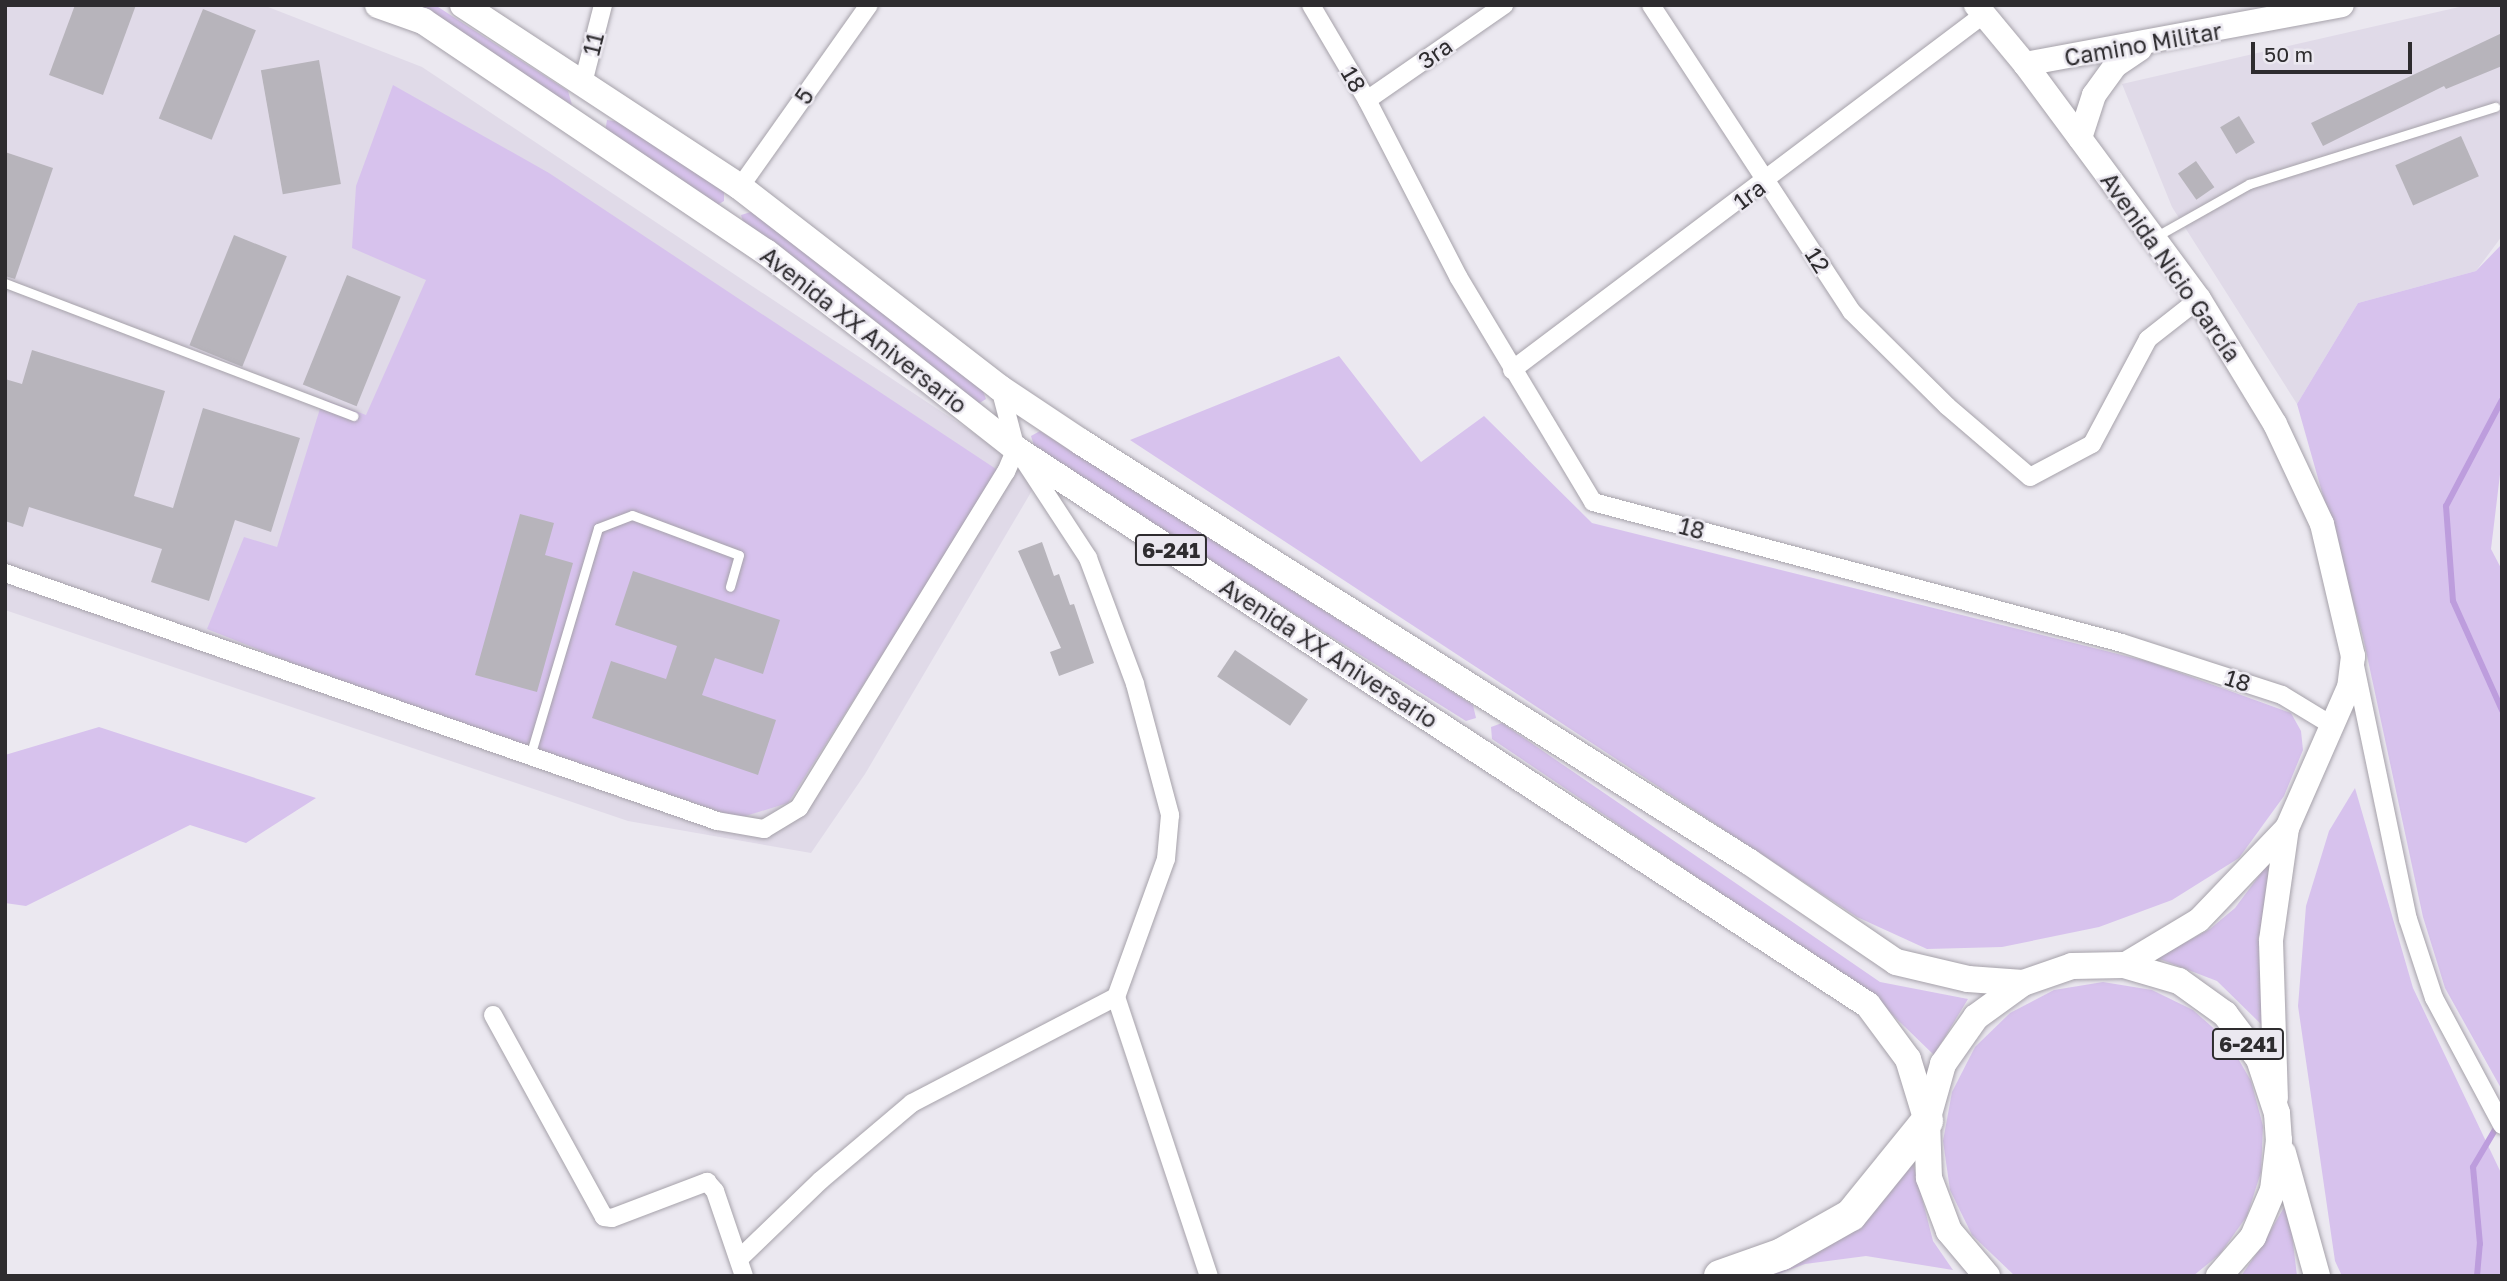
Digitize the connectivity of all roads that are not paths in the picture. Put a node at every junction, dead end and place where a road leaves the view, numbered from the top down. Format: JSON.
{"nodes":[{"id":1,"x":378,"y":5,"type":"edge"},
{"id":2,"x":463,"y":5,"type":"edge"},
{"id":3,"x":603,"y":5,"type":"edge"},
{"id":4,"x":869,"y":5,"type":"edge"},
{"id":5,"x":1311,"y":5,"type":"edge"},
{"id":6,"x":1504,"y":5,"type":"edge"},
{"id":7,"x":1651,"y":5,"type":"edge"},
{"id":8,"x":2338,"y":6,"type":"edge"},
{"id":9,"x":1980,"y":10,"type":"edge"},
{"id":10,"x":2147,"y":45,"type":"junction"},
{"id":11,"x":2025,"y":64,"type":"junction"},
{"id":12,"x":583,"y":83,"type":"junction"},
{"id":13,"x":1367,"y":100,"type":"junction"},
{"id":14,"x":2496,"y":107,"type":"dead end"},
{"id":15,"x":2080,"y":138,"type":"junction"},
{"id":16,"x":1768,"y":181,"type":"junction"},
{"id":17,"x":740,"y":187,"type":"junction"},
{"id":18,"x":2153,"y":237,"type":"junction"},
{"id":19,"x":5,"y":283,"type":"edge"},
{"id":20,"x":2199,"y":299,"type":"junction"},
{"id":21,"x":1512,"y":370,"type":"junction"},
{"id":22,"x":1000,"y":388,"type":"junction"},
{"id":23,"x":354,"y":416,"type":"dead end"},
{"id":24,"x":1016,"y":449,"type":"junction"},
{"id":25,"x":5,"y":573,"type":"edge"},
{"id":26,"x":730,"y":587,"type":"dead end"},
{"id":27,"x":2353,"y":656,"type":"junction"},
{"id":28,"x":2333,"y":726,"type":"junction"},
{"id":29,"x":530,"y":756,"type":"junction"},
{"id":30,"x":2287,"y":828,"type":"junction"},
{"id":31,"x":2124,"y":965,"type":"junction"},
{"id":32,"x":2023,"y":983,"type":"junction"},
{"id":33,"x":1116,"y":997,"type":"junction"},
{"id":34,"x":493,"y":1015,"type":"dead end"},
{"id":35,"x":2277,"y":1113,"type":"junction"},
{"id":36,"x":1927,"y":1121,"type":"junction"},
{"id":37,"x":2502,"y":1125,"type":"edge"},
{"id":38,"x":2279,"y":1140,"type":"junction"},
{"id":39,"x":742,"y":1267,"type":"edge"},
{"id":40,"x":1209,"y":1276,"type":"edge"},
{"id":41,"x":1720,"y":1276,"type":"edge"},
{"id":42,"x":1987,"y":1276,"type":"edge"},
{"id":43,"x":2219,"y":1276,"type":"edge"},
{"id":44,"x":2317,"y":1276,"type":"edge"}],
"edges":[{"from":1,"to":24,"type":"main road","name":"Avenida XX Aniversario","number":"6-241"},
{"from":2,"to":12,"type":"main road","name":"Avenida XX Aniversario","number":"6-241"},
{"from":3,"to":12,"type":"street","name":"11"},
{"from":4,"to":17,"type":"street","name":"5"},
{"from":5,"to":13,"type":"street","name":"18"},
{"from":6,"to":13,"type":"street","name":"3ra"},
{"from":7,"to":16,"type":"street","name":"12"},
{"from":8,"to":10,"type":"main road","name":"Camino Militar"},
{"from":9,"to":11,"type":"main road","name":"Avenida Nicio García"},
{"from":9,"to":16,"type":"street","name":"1ra"},
{"from":10,"to":11,"type":"main road","name":"Camino Militar"},
{"from":10,"to":15,"type":"main road"},
{"from":11,"to":15,"type":"main road","name":"Avenida Nicio García"},
{"from":12,"to":17,"type":"main road","name":"Avenida XX Aniversario","number":"6-241"},
{"from":13,"to":21,"type":"street","name":"18"},
{"from":14,"to":18,"type":"lane"},
{"from":15,"to":18,"type":"main road","name":"Avenida Nicio García"},
{"from":16,"to":20,"type":"street","name":"12"},
{"from":16,"to":21,"type":"street","name":"1ra"},
{"from":17,"to":22,"type":"main road","name":"Avenida XX Aniversario","number":"6-241"},
{"from":18,"to":20,"type":"main road","name":"Avenida Nicio García"},
{"from":19,"to":23,"type":"lane"},
{"from":20,"to":27,"type":"main road","name":"Avenida Nicio García"},
{"from":21,"to":28,"type":"street","name":"18"},
{"from":22,"to":24,"type":"street"},
{"from":22,"to":32,"type":"main road","name":"Avenida XX Aniversario","number":"6-241"},
{"from":24,"to":29,"type":"street"},
{"from":24,"to":33,"type":"street"},
{"from":24,"to":36,"type":"main road","name":"Avenida XX Aniversario","number":"6-241"},
{"from":25,"to":29,"type":"street"},
{"from":26,"to":29,"type":"lane"},
{"from":27,"to":28,"type":"main road","name":"Avenida Nicio García"},
{"from":27,"to":37,"type":"street"},
{"from":28,"to":30,"type":"main road","name":"Avenida Nicio García"},
{"from":30,"to":31,"type":"main road"},
{"from":30,"to":35,"type":"main road"},
{"from":31,"to":32,"type":"main road","number":"6-241"},
{"from":31,"to":35,"type":"main road","number":"6-241"},
{"from":32,"to":36,"type":"main road","number":"6-241"},
{"from":33,"to":39,"type":"street"},
{"from":33,"to":40,"type":"street"},
{"from":34,"to":39,"type":"street"},
{"from":35,"to":38,"type":"main road","number":"6-241"},
{"from":36,"to":41,"type":"highway"},
{"from":36,"to":42,"type":"main road","number":"6-241"},
{"from":38,"to":43,"type":"main road","number":"6-241"},
{"from":38,"to":44,"type":"main road","number":"6-241"}]}
